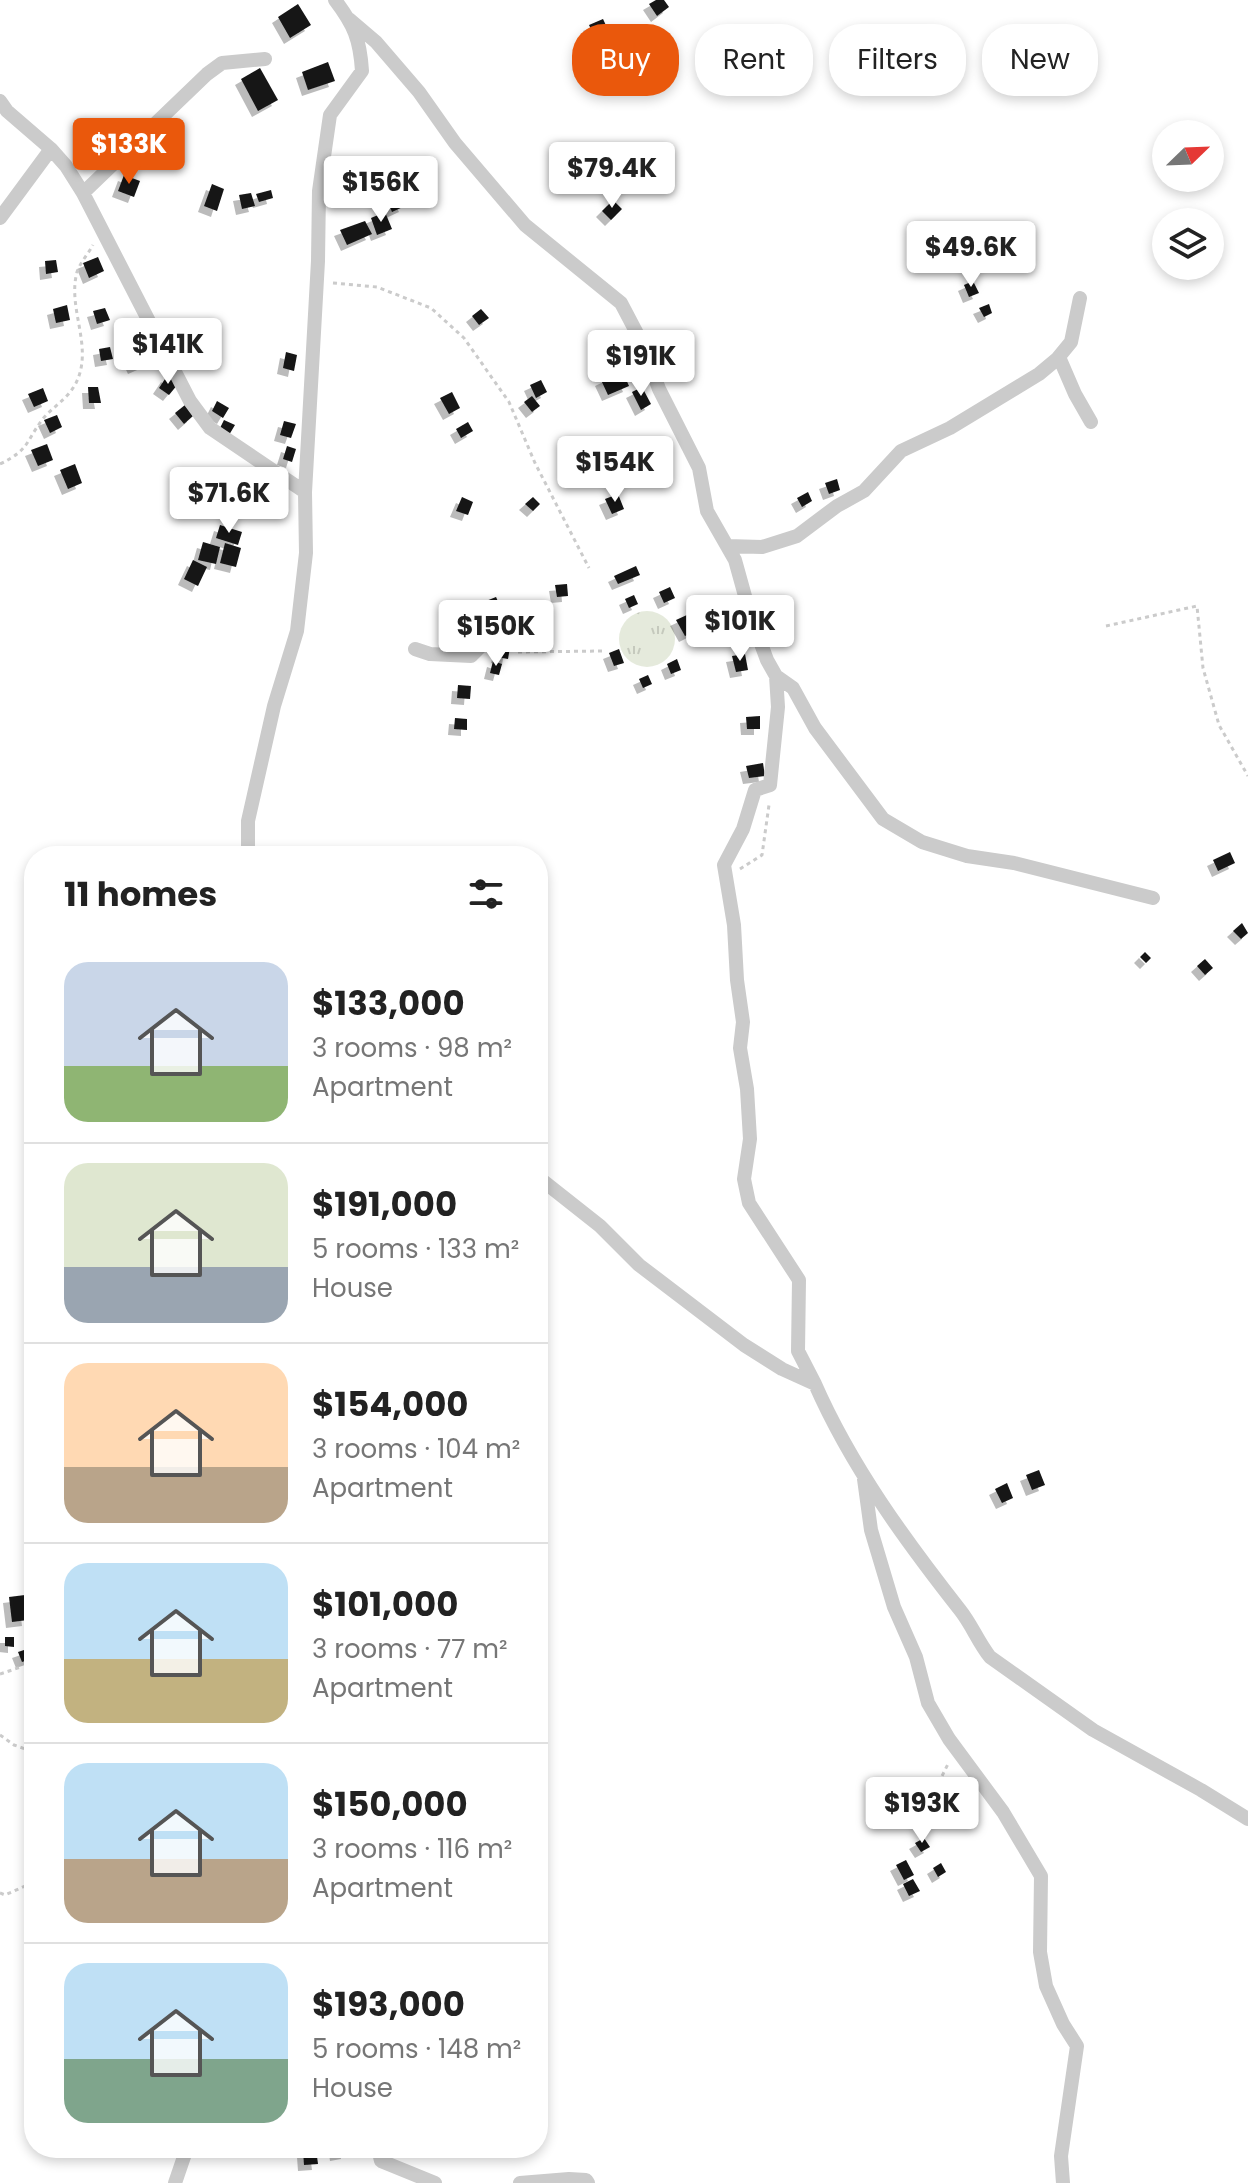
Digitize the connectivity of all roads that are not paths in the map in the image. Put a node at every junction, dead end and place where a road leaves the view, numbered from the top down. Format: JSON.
{"nodes":[{"id":1,"x":335,"y":0,"type":"edge"},
{"id":2,"x":349,"y":19,"type":"junction"},
{"id":3,"x":265,"y":59,"type":"dead end"},
{"id":4,"x":0,"y":101,"type":"edge"},
{"id":5,"x":51,"y":149,"type":"junction"},
{"id":6,"x":83,"y":193,"type":"junction"},
{"id":7,"x":0,"y":218,"type":"edge"},
{"id":8,"x":1080,"y":298,"type":"dead end"},
{"id":9,"x":1059,"y":357,"type":"junction"},
{"id":10,"x":1091,"y":422,"type":"dead end"},
{"id":11,"x":305,"y":492,"type":"junction"},
{"id":12,"x":727,"y":546,"type":"junction"},
{"id":13,"x":745,"y":546,"type":"junction"},
{"id":14,"x":735,"y":560,"type":"junction"},
{"id":15,"x":461,"y":625,"type":"dead end"},
{"id":16,"x":415,"y":649,"type":"dead end"},
{"id":17,"x":776,"y":676,"type":"junction"},
{"id":18,"x":248,"y":846,"type":"edge"},
{"id":19,"x":1153,"y":898,"type":"dead end"},
{"id":20,"x":548,"y":1185,"type":"edge"},
{"id":21,"x":815,"y":1384,"type":"junction"},
{"id":22,"x":863,"y":1475,"type":"junction"},
{"id":23,"x":1248,"y":1819,"type":"edge"},
{"id":24,"x":184,"y":2158,"type":"edge"},
{"id":25,"x":380,"y":2158,"type":"edge"},
{"id":26,"x":175,"y":2183,"type":"edge"},
{"id":27,"x":435,"y":2183,"type":"edge"},
{"id":28,"x":520,"y":2183,"type":"edge"},
{"id":29,"x":588,"y":2183,"type":"edge"},
{"id":30,"x":1063,"y":2183,"type":"edge"}],
"edges":[{"from":1,"to":2,"type":"street"},
{"from":2,"to":11,"type":"street"},
{"from":2,"to":12,"type":"street"},
{"from":3,"to":6,"type":"street"},
{"from":4,"to":5,"type":"street"},
{"from":5,"to":6,"type":"street"},
{"from":5,"to":7,"type":"street"},
{"from":6,"to":11,"type":"street"},
{"from":8,"to":9,"type":"street"},
{"from":9,"to":10,"type":"street"},
{"from":9,"to":13,"type":"street"},
{"from":11,"to":18,"type":"street"},
{"from":12,"to":13,"type":"street"},
{"from":12,"to":14,"type":"street"},
{"from":13,"to":14,"type":"street"},
{"from":14,"to":17,"type":"street"},
{"from":15,"to":16,"type":"street"},
{"from":17,"to":19,"type":"street"},
{"from":17,"to":21,"type":"street"},
{"from":20,"to":21,"type":"street"},
{"from":21,"to":22,"type":"street"},
{"from":22,"to":23,"type":"street"},
{"from":22,"to":30,"type":"street"},
{"from":24,"to":26,"type":"street"},
{"from":25,"to":27,"type":"street"},
{"from":28,"to":29,"type":"street"}]}
